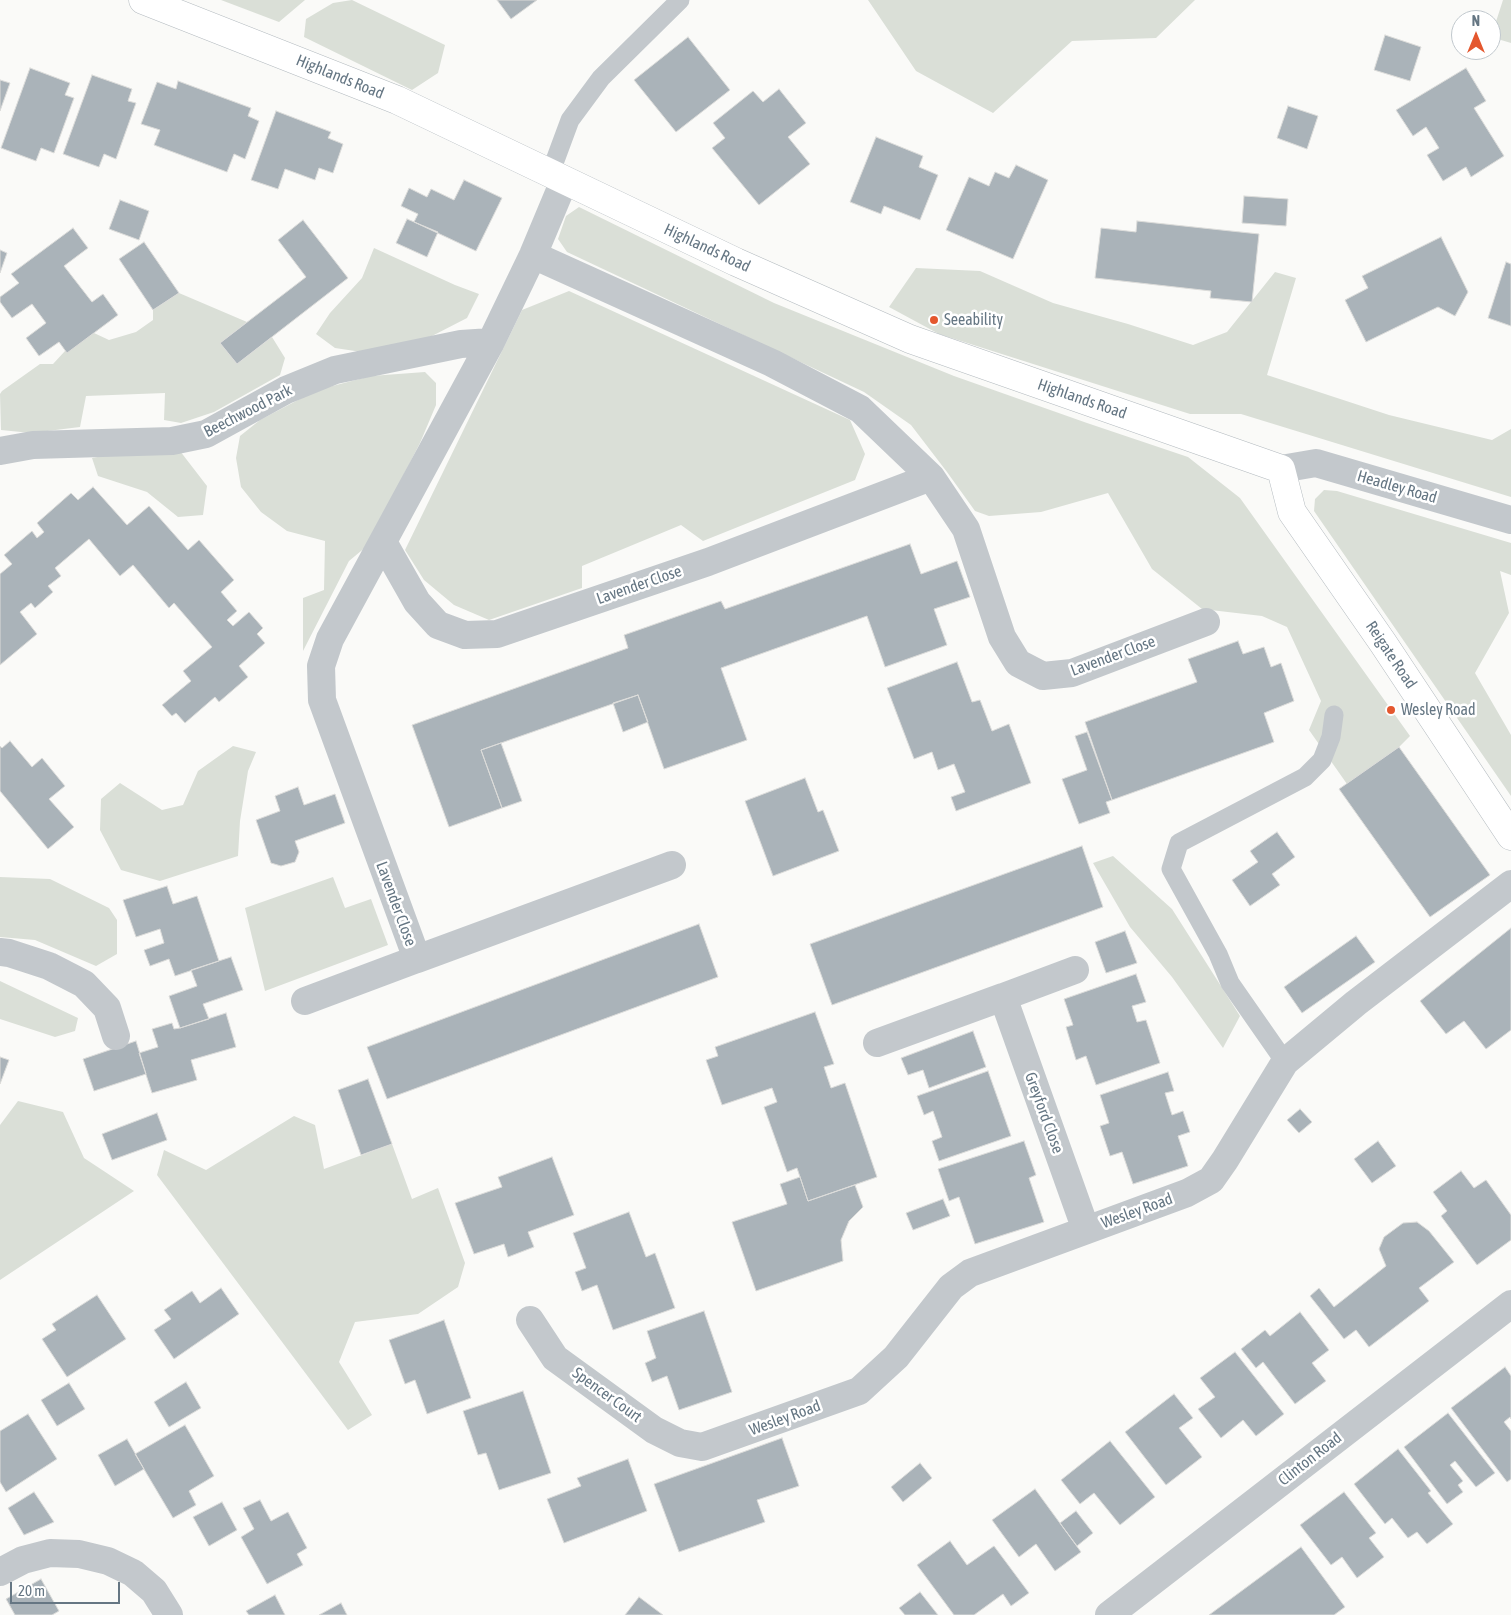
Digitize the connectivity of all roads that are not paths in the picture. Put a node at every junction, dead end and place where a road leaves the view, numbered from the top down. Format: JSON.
{"nodes":[{"id":1,"x":143,"y":0,"type":"edge"},
{"id":2,"x":680,"y":0,"type":"edge"},
{"id":3,"x":557,"y":178,"type":"junction"},
{"id":4,"x":533,"y":254,"type":"junction"},
{"id":5,"x":491,"y":342,"type":"junction"},
{"id":6,"x":0,"y":451,"type":"edge"},
{"id":7,"x":1281,"y":469,"type":"junction"},
{"id":8,"x":930,"y":477,"type":"junction"},
{"id":9,"x":1511,"y":520,"type":"edge"},
{"id":10,"x":384,"y":542,"type":"junction"},
{"id":11,"x":1206,"y":622,"type":"dead end"},
{"id":12,"x":1334,"y":715,"type":"dead end"},
{"id":13,"x":1511,"y":836,"type":"edge"},
{"id":14,"x":672,"y":865,"type":"dead end"},
{"id":15,"x":1511,"y":884,"type":"edge"},
{"id":16,"x":0,"y":952,"type":"edge"},
{"id":17,"x":417,"y":959,"type":"junction"},
{"id":18,"x":1075,"y":970,"type":"dead end"},
{"id":19,"x":1002,"y":997,"type":"junction"},
{"id":20,"x":305,"y":1000,"type":"dead end"},
{"id":21,"x":116,"y":1036,"type":"dead end"},
{"id":22,"x":877,"y":1044,"type":"dead end"},
{"id":23,"x":1285,"y":1062,"type":"junction"},
{"id":24,"x":1086,"y":1230,"type":"junction"},
{"id":25,"x":1511,"y":1304,"type":"edge"},
{"id":26,"x":530,"y":1320,"type":"dead end"},
{"id":27,"x":702,"y":1447,"type":"joint"},
{"id":28,"x":0,"y":1572,"type":"edge"},
{"id":29,"x":169,"y":1615,"type":"edge"},
{"id":30,"x":1110,"y":1615,"type":"edge"}],
"edges":[{"from":1,"to":3,"type":"main road","name":"Highlands Road"},
{"from":2,"to":3,"type":"lane"},
{"from":3,"to":4,"type":"street","name":"Lavender Close"},
{"from":3,"to":7,"type":"main road","name":"Highlands Road"},
{"from":4,"to":5,"type":"street","name":"Lavender Close"},
{"from":4,"to":8,"type":"street","name":"Lavender Close"},
{"from":5,"to":6,"type":"street","name":"Beechwood Park"},
{"from":5,"to":10,"type":"street","name":"Lavender Close"},
{"from":7,"to":9,"type":"street","name":"Headley Road"},
{"from":7,"to":13,"type":"main road","name":"Reigate Road"},
{"from":8,"to":10,"type":"street","name":"Lavender Close"},
{"from":8,"to":11,"type":"street","name":"Lavender Close"},
{"from":10,"to":17,"type":"street","name":"Lavender Close"},
{"from":12,"to":23,"type":"lane"},
{"from":14,"to":17,"type":"street","name":"Lavender Close"},
{"from":15,"to":23,"type":"street","name":"Wesley Road"},
{"from":16,"to":21,"type":"street"},
{"from":17,"to":20,"type":"street","name":"Lavender Close"},
{"from":18,"to":19,"type":"street"},
{"from":19,"to":22,"type":"street"},
{"from":19,"to":24,"type":"street","name":"Greyford Close"},
{"from":23,"to":24,"type":"street","name":"Wesley Road"},
{"from":24,"to":27,"type":"street","name":"Wesley Road"},
{"from":25,"to":30,"type":"street","name":"Clinton Road"},
{"from":26,"to":27,"type":"street","name":"Spencer Court"},
{"from":28,"to":29,"type":"street"}]}
